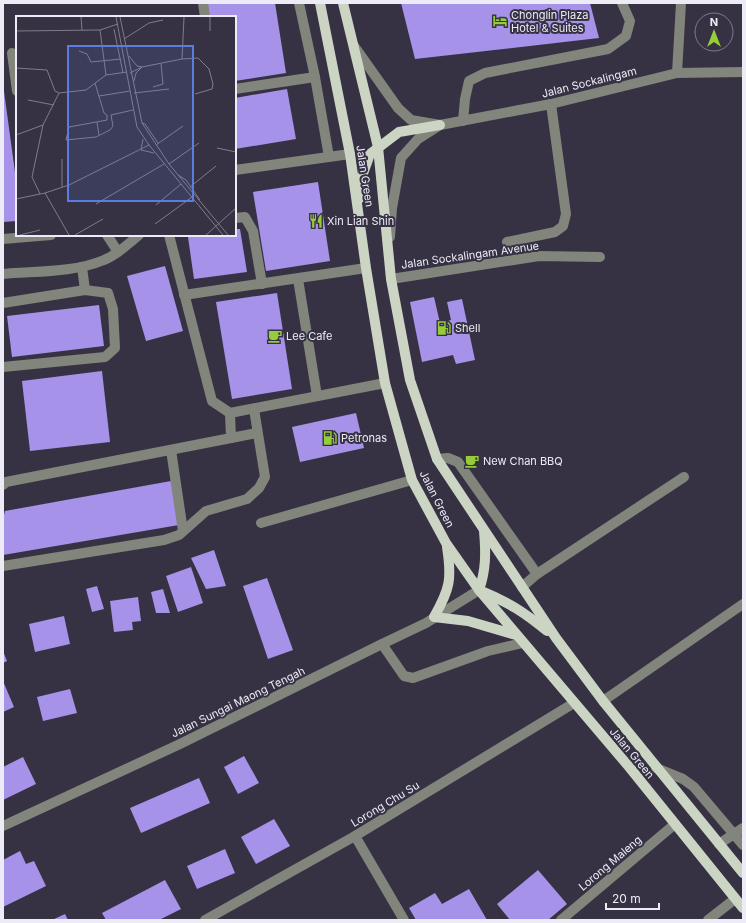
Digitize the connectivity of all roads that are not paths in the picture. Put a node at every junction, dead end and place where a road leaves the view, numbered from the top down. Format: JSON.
{"nodes":[{"id":1,"x":203,"y":3,"type":"edge"},
{"id":2,"x":299,"y":3,"type":"edge"},
{"id":3,"x":320,"y":3,"type":"edge"},
{"id":4,"x":343,"y":3,"type":"edge"},
{"id":5,"x":622,"y":3,"type":"edge"},
{"id":6,"x":682,"y":3,"type":"edge"},
{"id":7,"x":205,"y":16,"type":"edge"},
{"id":8,"x":354,"y":46,"type":"junction"},
{"id":9,"x":11,"y":53,"type":"edge"},
{"id":10,"x":743,"y":72,"type":"edge"},
{"id":11,"x":678,"y":73,"type":"junction"},
{"id":12,"x":315,"y":77,"type":"junction"},
{"id":13,"x":16,"y":85,"type":"edge"},
{"id":14,"x":236,"y":89,"type":"edge"},
{"id":15,"x":551,"y":104,"type":"junction"},
{"id":16,"x":463,"y":121,"type":"junction"},
{"id":17,"x":440,"y":125,"type":"junction"},
{"id":18,"x":378,"y":147,"type":"junction"},
{"id":19,"x":350,"y":154,"type":"junction"},
{"id":20,"x":329,"y":157,"type":"junction"},
{"id":21,"x":236,"y":170,"type":"edge"},
{"id":22,"x":236,"y":218,"type":"edge"},
{"id":23,"x":359,"y":218,"type":"junction"},
{"id":24,"x":36,"y":236,"type":"edge"},
{"id":25,"x":108,"y":236,"type":"edge"},
{"id":26,"x":138,"y":236,"type":"edge"},
{"id":27,"x":169,"y":236,"type":"edge"},
{"id":28,"x":3,"y":239,"type":"edge"},
{"id":29,"x":507,"y":242,"type":"dead end"},
{"id":30,"x":118,"y":252,"type":"junction"},
{"id":31,"x":388,"y":254,"type":"junction"},
{"id":32,"x":600,"y":257,"type":"dead end"},
{"id":33,"x":82,"y":267,"type":"junction"},
{"id":34,"x":366,"y":268,"type":"junction"},
{"id":35,"x":3,"y":274,"type":"edge"},
{"id":36,"x":298,"y":279,"type":"junction"},
{"id":37,"x":391,"y":279,"type":"junction"},
{"id":38,"x":262,"y":284,"type":"junction"},
{"id":39,"x":85,"y":290,"type":"junction"},
{"id":40,"x":184,"y":295,"type":"junction"},
{"id":41,"x":3,"y":303,"type":"edge"},
{"id":42,"x":3,"y":367,"type":"edge"},
{"id":43,"x":385,"y":383,"type":"junction"},
{"id":44,"x":317,"y":396,"type":"junction"},
{"id":45,"x":254,"y":408,"type":"junction"},
{"id":46,"x":230,"y":413,"type":"junction"},
{"id":47,"x":257,"y":433,"type":"junction"},
{"id":48,"x":231,"y":438,"type":"junction"},
{"id":49,"x":171,"y":450,"type":"junction"},
{"id":50,"x":437,"y":459,"type":"junction"},
{"id":51,"x":684,"y":476,"type":"dead end"},
{"id":52,"x":412,"y":480,"type":"junction"},
{"id":53,"x":3,"y":484,"type":"edge"},
{"id":54,"x":261,"y":523,"type":"dead end"},
{"id":55,"x":183,"y":531,"type":"junction"},
{"id":56,"x":484,"y":531,"type":"junction"},
{"id":57,"x":446,"y":543,"type":"junction"},
{"id":58,"x":3,"y":566,"type":"edge"},
{"id":59,"x":536,"y":574,"type":"junction"},
{"id":60,"x":522,"y":587,"type":"junction"},
{"id":61,"x":479,"y":590,"type":"junction"},
{"id":62,"x":743,"y":604,"type":"edge"},
{"id":63,"x":434,"y":617,"type":"junction"},
{"id":64,"x":516,"y":635,"type":"junction"},
{"id":65,"x":556,"y":638,"type":"junction"},
{"id":66,"x":523,"y":643,"type":"junction"},
{"id":67,"x":382,"y":644,"type":"junction"},
{"id":68,"x":603,"y":701,"type":"junction"},
{"id":69,"x":574,"y":703,"type":"junction"},
{"id":70,"x":656,"y":768,"type":"junction"},
{"id":71,"x":674,"y":824,"type":"junction"},
{"id":72,"x":3,"y":826,"type":"edge"},
{"id":73,"x":739,"y":831,"type":"edge"},
{"id":74,"x":355,"y":836,"type":"junction"},
{"id":75,"x":719,"y":844,"type":"junction"},
{"id":76,"x":743,"y":844,"type":"edge"},
{"id":77,"x":743,"y":873,"type":"edge"},
{"id":78,"x":735,"y":899,"type":"junction"},
{"id":79,"x":743,"y":908,"type":"edge"},
{"id":80,"x":205,"y":920,"type":"edge"},
{"id":81,"x":404,"y":920,"type":"edge"},
{"id":82,"x":561,"y":920,"type":"edge"},
{"id":83,"x":708,"y":920,"type":"edge"}],
"edges":[{"from":1,"to":7,"type":"street"},
{"from":2,"to":12,"type":"street"},
{"from":3,"to":19,"type":"main road","name":"Jalan Green"},
{"from":4,"to":8,"type":"main road","name":"Jalan Green"},
{"from":5,"to":16,"type":"street"},
{"from":6,"to":11,"type":"street"},
{"from":8,"to":17,"type":"street","name":"Jalan Sockalingam"},
{"from":8,"to":18,"type":"main road","name":"Jalan Green"},
{"from":9,"to":13,"type":"street"},
{"from":10,"to":11,"type":"street","name":"Jalan Sockalingam"},
{"from":11,"to":15,"type":"street","name":"Jalan Sockalingam"},
{"from":12,"to":14,"type":"street"},
{"from":12,"to":20,"type":"street"},
{"from":15,"to":16,"type":"street","name":"Jalan Sockalingam"},
{"from":15,"to":29,"type":"street"},
{"from":16,"to":17,"type":"street","name":"Jalan Sockalingam"},
{"from":17,"to":18,"type":"main road"},
{"from":17,"to":31,"type":"street","name":"Jalan Sockalingam"},
{"from":18,"to":23,"type":"main road"},
{"from":18,"to":31,"type":"main road","name":"Jalan Green"},
{"from":19,"to":20,"type":"street"},
{"from":19,"to":23,"type":"main road","name":"Jalan Green"},
{"from":20,"to":21,"type":"street"},
{"from":22,"to":38,"type":"street"},
{"from":23,"to":34,"type":"main road","name":"Jalan Green"},
{"from":24,"to":28,"type":"street"},
{"from":25,"to":30,"type":"street"},
{"from":26,"to":30,"type":"street"},
{"from":27,"to":40,"type":"street"},
{"from":30,"to":33,"type":"street"},
{"from":31,"to":37,"type":"main road","name":"Jalan Green"},
{"from":32,"to":37,"type":"street","name":"Jalan Sockalingam Avenue"},
{"from":33,"to":35,"type":"street"},
{"from":33,"to":39,"type":"street"},
{"from":34,"to":36,"type":"street"},
{"from":34,"to":43,"type":"main road","name":"Jalan Green"},
{"from":36,"to":38,"type":"street"},
{"from":36,"to":44,"type":"street"},
{"from":37,"to":50,"type":"main road","name":"Jalan Green"},
{"from":38,"to":40,"type":"street"},
{"from":39,"to":41,"type":"street"},
{"from":39,"to":42,"type":"street"},
{"from":40,"to":46,"type":"street"},
{"from":43,"to":44,"type":"street"},
{"from":43,"to":52,"type":"main road","name":"Jalan Green"},
{"from":44,"to":45,"type":"street"},
{"from":45,"to":46,"type":"street"},
{"from":45,"to":47,"type":"street"},
{"from":46,"to":48,"type":"street"},
{"from":47,"to":48,"type":"street"},
{"from":47,"to":55,"type":"street"},
{"from":48,"to":49,"type":"street"},
{"from":49,"to":53,"type":"street"},
{"from":49,"to":55,"type":"street"},
{"from":50,"to":56,"type":"main road","name":"Jalan Green"},
{"from":50,"to":59,"type":"street"},
{"from":51,"to":59,"type":"street"},
{"from":52,"to":54,"type":"street"},
{"from":52,"to":57,"type":"main road","name":"Jalan Green"},
{"from":55,"to":58,"type":"street"},
{"from":56,"to":60,"type":"main road","name":"Jalan Green"},
{"from":56,"to":61,"type":"main road"},
{"from":57,"to":61,"type":"main road","name":"Jalan Green"},
{"from":57,"to":63,"type":"main road"},
{"from":59,"to":60,"type":"street"},
{"from":60,"to":65,"type":"main road","name":"Jalan Green"},
{"from":61,"to":63,"type":"street","name":"Jalan Sungai Maong Tengah"},
{"from":61,"to":64,"type":"main road","name":"Jalan Green"},
{"from":61,"to":65,"type":"main road"},
{"from":62,"to":68,"type":"street"},
{"from":63,"to":64,"type":"main road"},
{"from":63,"to":67,"type":"street","name":"Jalan Sungai Maong Tengah"},
{"from":64,"to":66,"type":"main road","name":"Jalan Green"},
{"from":65,"to":68,"type":"main road","name":"Jalan Green"},
{"from":66,"to":67,"type":"street"},
{"from":66,"to":69,"type":"main road","name":"Jalan Green"},
{"from":67,"to":72,"type":"street","name":"Jalan Sungai Maong Tengah"},
{"from":68,"to":70,"type":"main road","name":"Jalan Green"},
{"from":69,"to":71,"type":"main road","name":"Jalan Green"},
{"from":69,"to":74,"type":"street","name":"Lorong Chu Su"},
{"from":70,"to":73,"type":"street"},
{"from":70,"to":75,"type":"main road","name":"Jalan Green"},
{"from":71,"to":78,"type":"main road","name":"Jalan Green"},
{"from":71,"to":82,"type":"street","name":"Lorong Maleng"},
{"from":73,"to":75,"type":"street"},
{"from":73,"to":76,"type":"street"},
{"from":74,"to":80,"type":"street","name":"Lorong Chu Su"},
{"from":74,"to":81,"type":"street"},
{"from":75,"to":77,"type":"main road","name":"Jalan Green"},
{"from":78,"to":79,"type":"main road","name":"Jalan Green"},
{"from":78,"to":83,"type":"street"}]}
